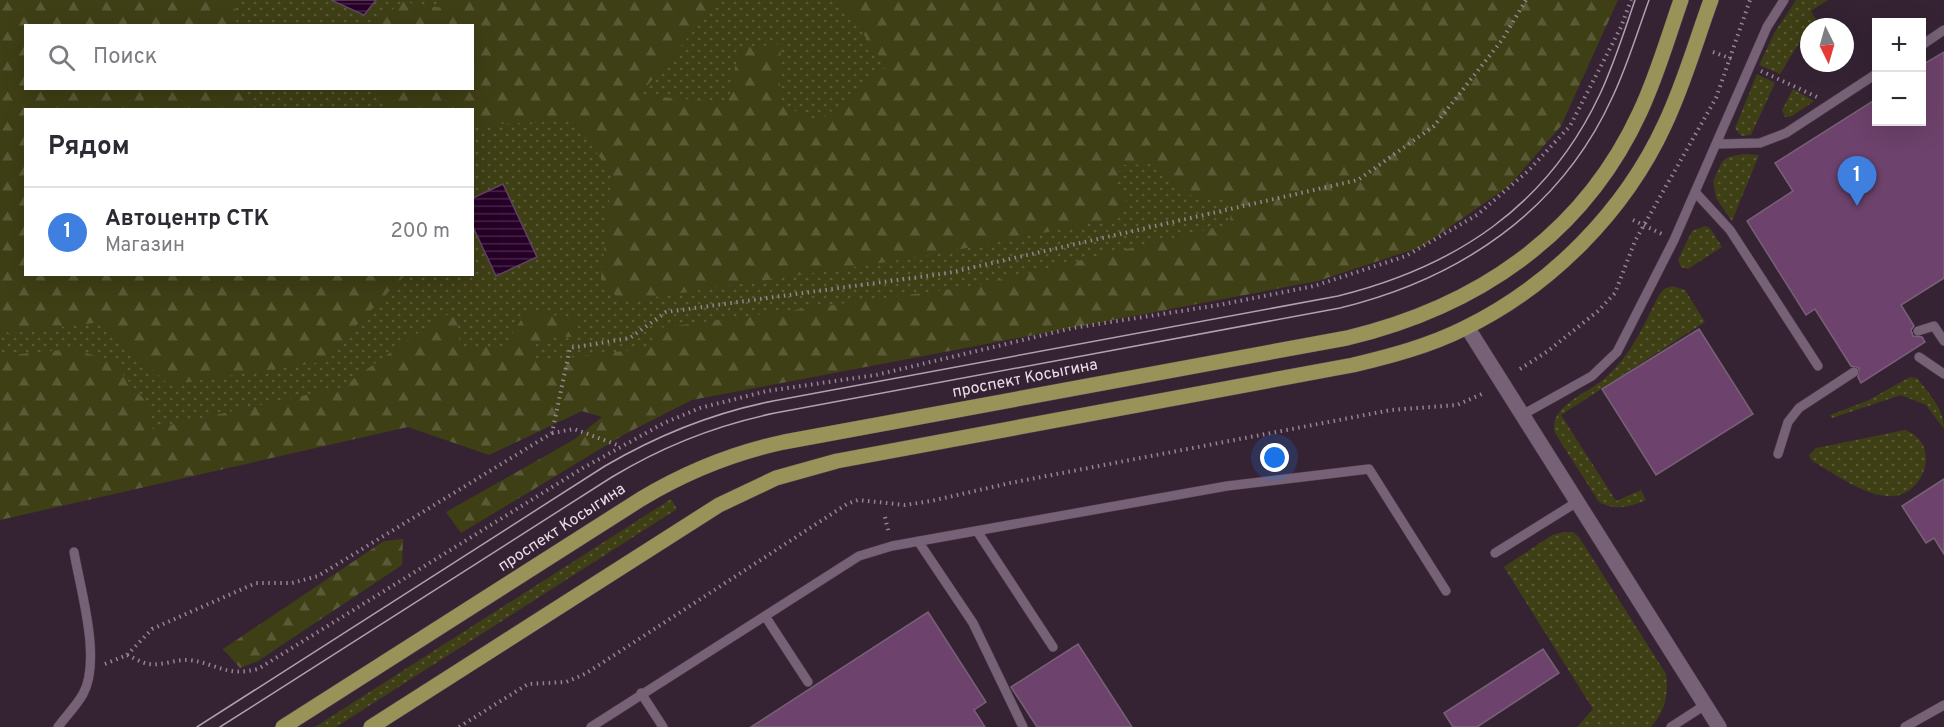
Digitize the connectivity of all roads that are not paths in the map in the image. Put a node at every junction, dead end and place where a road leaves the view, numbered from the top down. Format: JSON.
{"nodes":[{"id":1,"x":1681,"y":0,"type":"edge"},
{"id":2,"x":1711,"y":0,"type":"edge"},
{"id":3,"x":1784,"y":0,"type":"edge"},
{"id":4,"x":1944,"y":30,"type":"edge"},
{"id":5,"x":1926,"y":42,"type":"edge"},
{"id":6,"x":1872,"y":78,"type":"edge"},
{"id":7,"x":1718,"y":144,"type":"junction"},
{"id":8,"x":1695,"y":192,"type":"junction"},
{"id":9,"x":1467,"y":327,"type":"junction"},
{"id":10,"x":1918,"y":331,"type":"dead end"},
{"id":11,"x":1944,"y":341,"type":"edge"},
{"id":12,"x":1919,"y":357,"type":"dead end"},
{"id":13,"x":1818,"y":366,"type":"dead end"},
{"id":14,"x":1854,"y":372,"type":"dead end"},
{"id":15,"x":1944,"y":374,"type":"edge"},
{"id":16,"x":1522,"y":415,"type":"junction"},
{"id":17,"x":1778,"y":453,"type":"dead end"},
{"id":18,"x":1577,"y":502,"type":"junction"},
{"id":19,"x":976,"y":531,"type":"junction"},
{"id":20,"x":918,"y":541,"type":"junction"},
{"id":21,"x":74,"y":552,"type":"dead end"},
{"id":22,"x":1495,"y":553,"type":"dead end"},
{"id":23,"x":1446,"y":591,"type":"dead end"},
{"id":24,"x":765,"y":616,"type":"junction"},
{"id":25,"x":1053,"y":647,"type":"dead end"},
{"id":26,"x":808,"y":682,"type":"dead end"},
{"id":27,"x":641,"y":693,"type":"junction"},
{"id":28,"x":1705,"y":705,"type":"junction"},
{"id":29,"x":1944,"y":705,"type":"edge"},
{"id":30,"x":58,"y":727,"type":"edge"},
{"id":31,"x":283,"y":727,"type":"edge"},
{"id":32,"x":371,"y":727,"type":"edge"},
{"id":33,"x":591,"y":727,"type":"edge"},
{"id":34,"x":663,"y":727,"type":"edge"},
{"id":35,"x":1023,"y":727,"type":"edge"},
{"id":36,"x":1671,"y":727,"type":"edge"},
{"id":37,"x":1719,"y":727,"type":"edge"},
{"id":38,"x":1905,"y":727,"type":"edge"}],
"edges":[{"from":1,"to":31,"type":"main road","name":"проспект Косыгина"},
{"from":2,"to":9,"type":"main road"},
{"from":3,"to":7,"type":"lane"},
{"from":4,"to":5,"type":"lane"},
{"from":6,"to":7,"type":"lane"},
{"from":7,"to":8,"type":"lane"},
{"from":8,"to":13,"type":"lane"},
{"from":8,"to":16,"type":"lane"},
{"from":9,"to":16,"type":"street"},
{"from":9,"to":32,"type":"main road"},
{"from":10,"to":11,"type":"lane"},
{"from":12,"to":15,"type":"lane"},
{"from":14,"to":17,"type":"lane"},
{"from":16,"to":18,"type":"street"},
{"from":18,"to":22,"type":"lane"},
{"from":18,"to":28,"type":"street"},
{"from":19,"to":20,"type":"lane"},
{"from":19,"to":23,"type":"lane"},
{"from":19,"to":25,"type":"lane"},
{"from":20,"to":24,"type":"lane"},
{"from":20,"to":35,"type":"lane"},
{"from":21,"to":30,"type":"lane"},
{"from":24,"to":26,"type":"lane"},
{"from":24,"to":27,"type":"lane"},
{"from":27,"to":33,"type":"lane"},
{"from":27,"to":34,"type":"lane"},
{"from":28,"to":36,"type":"lane"},
{"from":28,"to":37,"type":"street"},
{"from":29,"to":38,"type":"lane"}]}
